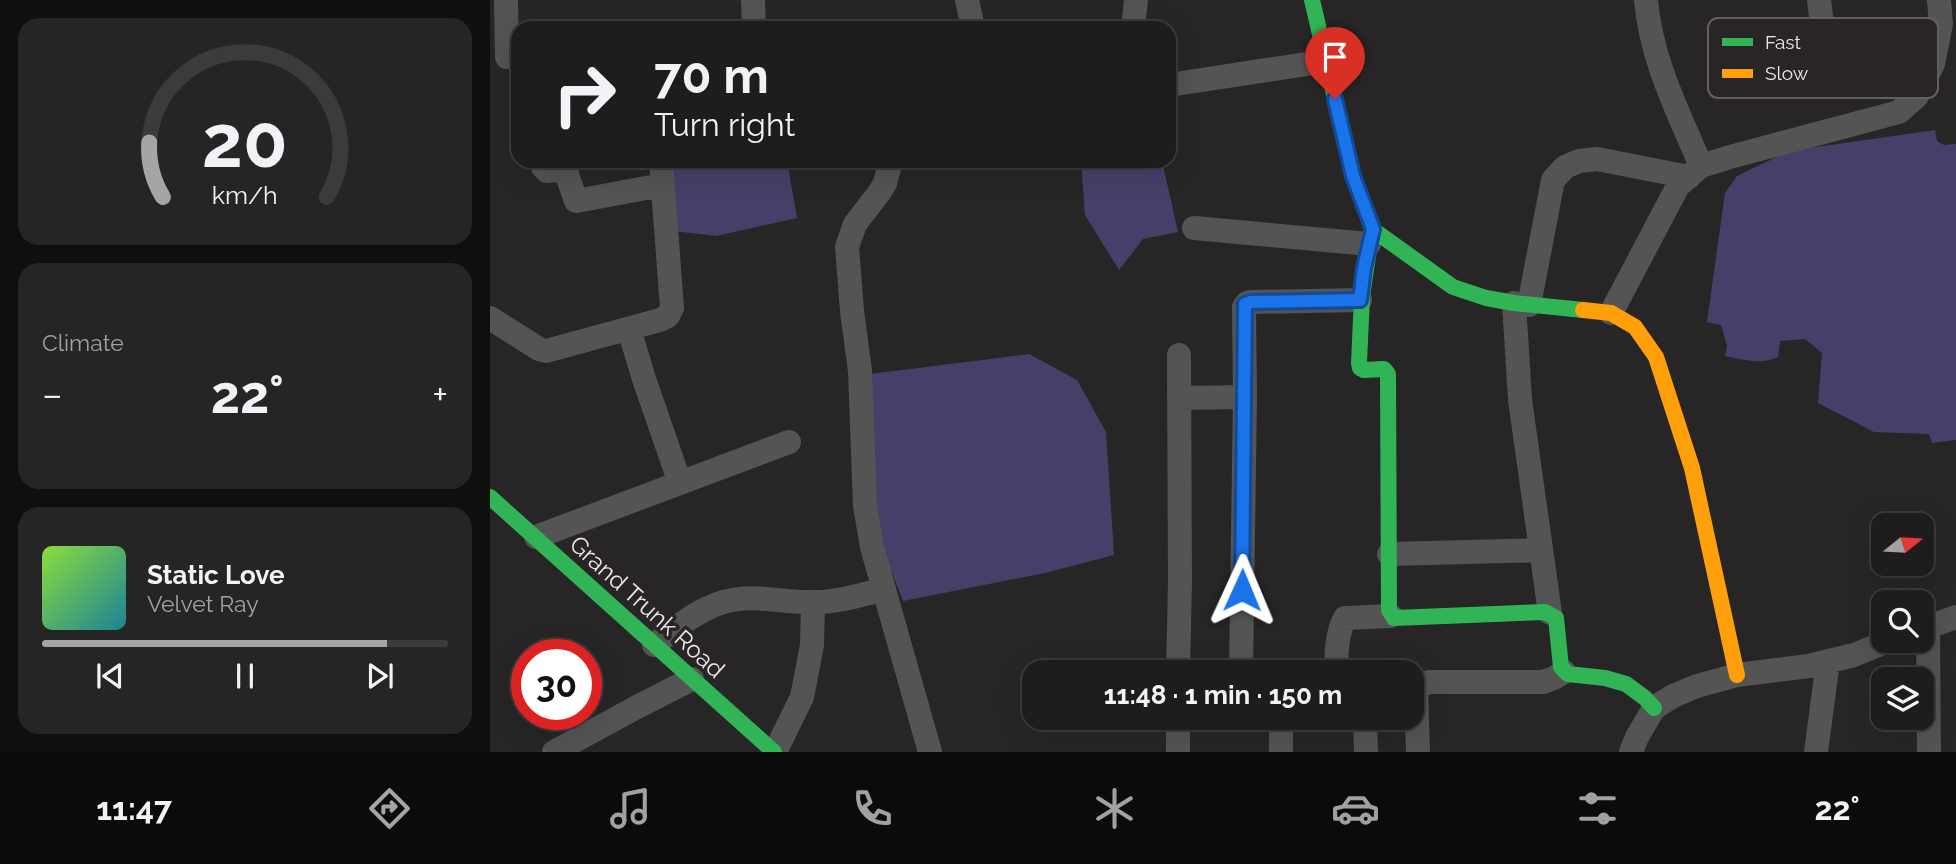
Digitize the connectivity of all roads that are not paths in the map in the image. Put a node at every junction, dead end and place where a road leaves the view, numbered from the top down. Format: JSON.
{"nodes":[{"id":1,"x":506,"y":0,"type":"edge"},
{"id":2,"x":753,"y":0,"type":"edge"},
{"id":3,"x":967,"y":0,"type":"edge"},
{"id":4,"x":1136,"y":0,"type":"edge"},
{"id":5,"x":1312,"y":0,"type":"edge"},
{"id":6,"x":1646,"y":0,"type":"edge"},
{"id":7,"x":1939,"y":0,"type":"edge"},
{"id":8,"x":754,"y":21,"type":"edge"},
{"id":9,"x":972,"y":21,"type":"edge"},
{"id":10,"x":1134,"y":21,"type":"edge"},
{"id":11,"x":1938,"y":39,"type":"edge"},
{"id":12,"x":505,"y":58,"type":"edge"},
{"id":13,"x":1326,"y":61,"type":"junction"},
{"id":14,"x":1176,"y":84,"type":"edge"},
{"id":15,"x":1915,"y":98,"type":"edge"},
{"id":16,"x":544,"y":168,"type":"edge"},
{"id":17,"x":889,"y":168,"type":"edge"},
{"id":18,"x":1695,"y":172,"type":"junction"},
{"id":19,"x":661,"y":173,"type":"edge"},
{"id":20,"x":1194,"y":228,"type":"dead end"},
{"id":21,"x":1371,"y":237,"type":"junction"},
{"id":22,"x":1360,"y":300,"type":"junction"},
{"id":23,"x":1521,"y":304,"type":"junction"},
{"id":24,"x":1611,"y":313,"type":"junction"},
{"id":25,"x":490,"y":318,"type":"edge"},
{"id":26,"x":629,"y":329,"type":"junction"},
{"id":27,"x":1179,"y":355,"type":"dead end"},
{"id":28,"x":1245,"y":397,"type":"junction"},
{"id":29,"x":1179,"y":398,"type":"junction"},
{"id":30,"x":789,"y":442,"type":"dead end"},
{"id":31,"x":680,"y":483,"type":"junction"},
{"id":32,"x":490,"y":497,"type":"edge"},
{"id":33,"x":536,"y":537,"type":"junction"},
{"id":34,"x":1541,"y":551,"type":"junction"},
{"id":35,"x":1389,"y":554,"type":"junction"},
{"id":36,"x":884,"y":589,"type":"junction"},
{"id":37,"x":813,"y":603,"type":"junction"},
{"id":38,"x":1550,"y":613,"type":"junction"},
{"id":39,"x":1391,"y":616,"type":"junction"},
{"id":40,"x":1956,"y":617,"type":"edge"},
{"id":41,"x":1934,"y":625,"type":"edge"},
{"id":42,"x":654,"y":645,"type":"junction"},
{"id":43,"x":1871,"y":648,"type":"edge"},
{"id":44,"x":1925,"y":653,"type":"edge"},
{"id":45,"x":1178,"y":660,"type":"edge"},
{"id":46,"x":1241,"y":660,"type":"edge"},
{"id":47,"x":1336,"y":660,"type":"edge"},
{"id":48,"x":1828,"y":661,"type":"junction"},
{"id":49,"x":1564,"y":672,"type":"junction"},
{"id":50,"x":1737,"y":675,"type":"junction"},
{"id":51,"x":692,"y":679,"type":"junction"},
{"id":52,"x":1654,"y":708,"type":"junction"},
{"id":53,"x":1178,"y":730,"type":"edge"},
{"id":54,"x":1282,"y":730,"type":"edge"},
{"id":55,"x":1365,"y":730,"type":"edge"},
{"id":56,"x":555,"y":752,"type":"edge"},
{"id":57,"x":775,"y":752,"type":"edge"},
{"id":58,"x":930,"y":752,"type":"edge"},
{"id":59,"x":1178,"y":752,"type":"edge"},
{"id":60,"x":1281,"y":752,"type":"edge"},
{"id":61,"x":1366,"y":752,"type":"edge"},
{"id":62,"x":1418,"y":752,"type":"edge"},
{"id":63,"x":1632,"y":752,"type":"edge"},
{"id":64,"x":1816,"y":752,"type":"edge"},
{"id":65,"x":1930,"y":752,"type":"edge"}],
"edges":[{"from":1,"to":12,"type":"street"},
{"from":2,"to":8,"type":"street"},
{"from":3,"to":9,"type":"street"},
{"from":4,"to":10,"type":"street"},
{"from":5,"to":13,"type":"street"},
{"from":6,"to":18,"type":"street"},
{"from":7,"to":11,"type":"street"},
{"from":13,"to":14,"type":"street"},
{"from":13,"to":21,"type":"street"},
{"from":15,"to":18,"type":"street"},
{"from":16,"to":19,"type":"street"},
{"from":17,"to":36,"type":"street"},
{"from":18,"to":23,"type":"street"},
{"from":18,"to":24,"type":"street"},
{"from":19,"to":26,"type":"street"},
{"from":20,"to":21,"type":"street"},
{"from":21,"to":22,"type":"street"},
{"from":21,"to":23,"type":"street"},
{"from":22,"to":28,"type":"street"},
{"from":22,"to":35,"type":"street"},
{"from":23,"to":24,"type":"street"},
{"from":23,"to":34,"type":"street"},
{"from":24,"to":50,"type":"street"},
{"from":25,"to":26,"type":"street"},
{"from":26,"to":31,"type":"street"},
{"from":27,"to":29,"type":"street"},
{"from":28,"to":29,"type":"street"},
{"from":28,"to":46,"type":"street"},
{"from":29,"to":45,"type":"street"},
{"from":30,"to":31,"type":"street"},
{"from":31,"to":33,"type":"street"},
{"from":32,"to":33,"type":"street","name":"Grand Trunk Road"},
{"from":33,"to":42,"type":"street","name":"Grand Trunk Road"},
{"from":34,"to":35,"type":"street"},
{"from":34,"to":38,"type":"street"},
{"from":35,"to":39,"type":"street"},
{"from":36,"to":37,"type":"street"},
{"from":36,"to":58,"type":"street"},
{"from":37,"to":42,"type":"street"},
{"from":37,"to":57,"type":"street"},
{"from":38,"to":39,"type":"street"},
{"from":38,"to":49,"type":"street"},
{"from":39,"to":47,"type":"street"},
{"from":40,"to":41,"type":"street"},
{"from":42,"to":51,"type":"street","name":"Grand Trunk Road"},
{"from":43,"to":48,"type":"street"},
{"from":44,"to":65,"type":"street"},
{"from":48,"to":50,"type":"street"},
{"from":48,"to":64,"type":"street"},
{"from":49,"to":52,"type":"street"},
{"from":49,"to":62,"type":"street"},
{"from":50,"to":52,"type":"street"},
{"from":51,"to":56,"type":"street"},
{"from":51,"to":57,"type":"street","name":"Grand Trunk Road"},
{"from":52,"to":63,"type":"street"},
{"from":53,"to":59,"type":"street"},
{"from":54,"to":60,"type":"street"},
{"from":55,"to":61,"type":"street"}]}
